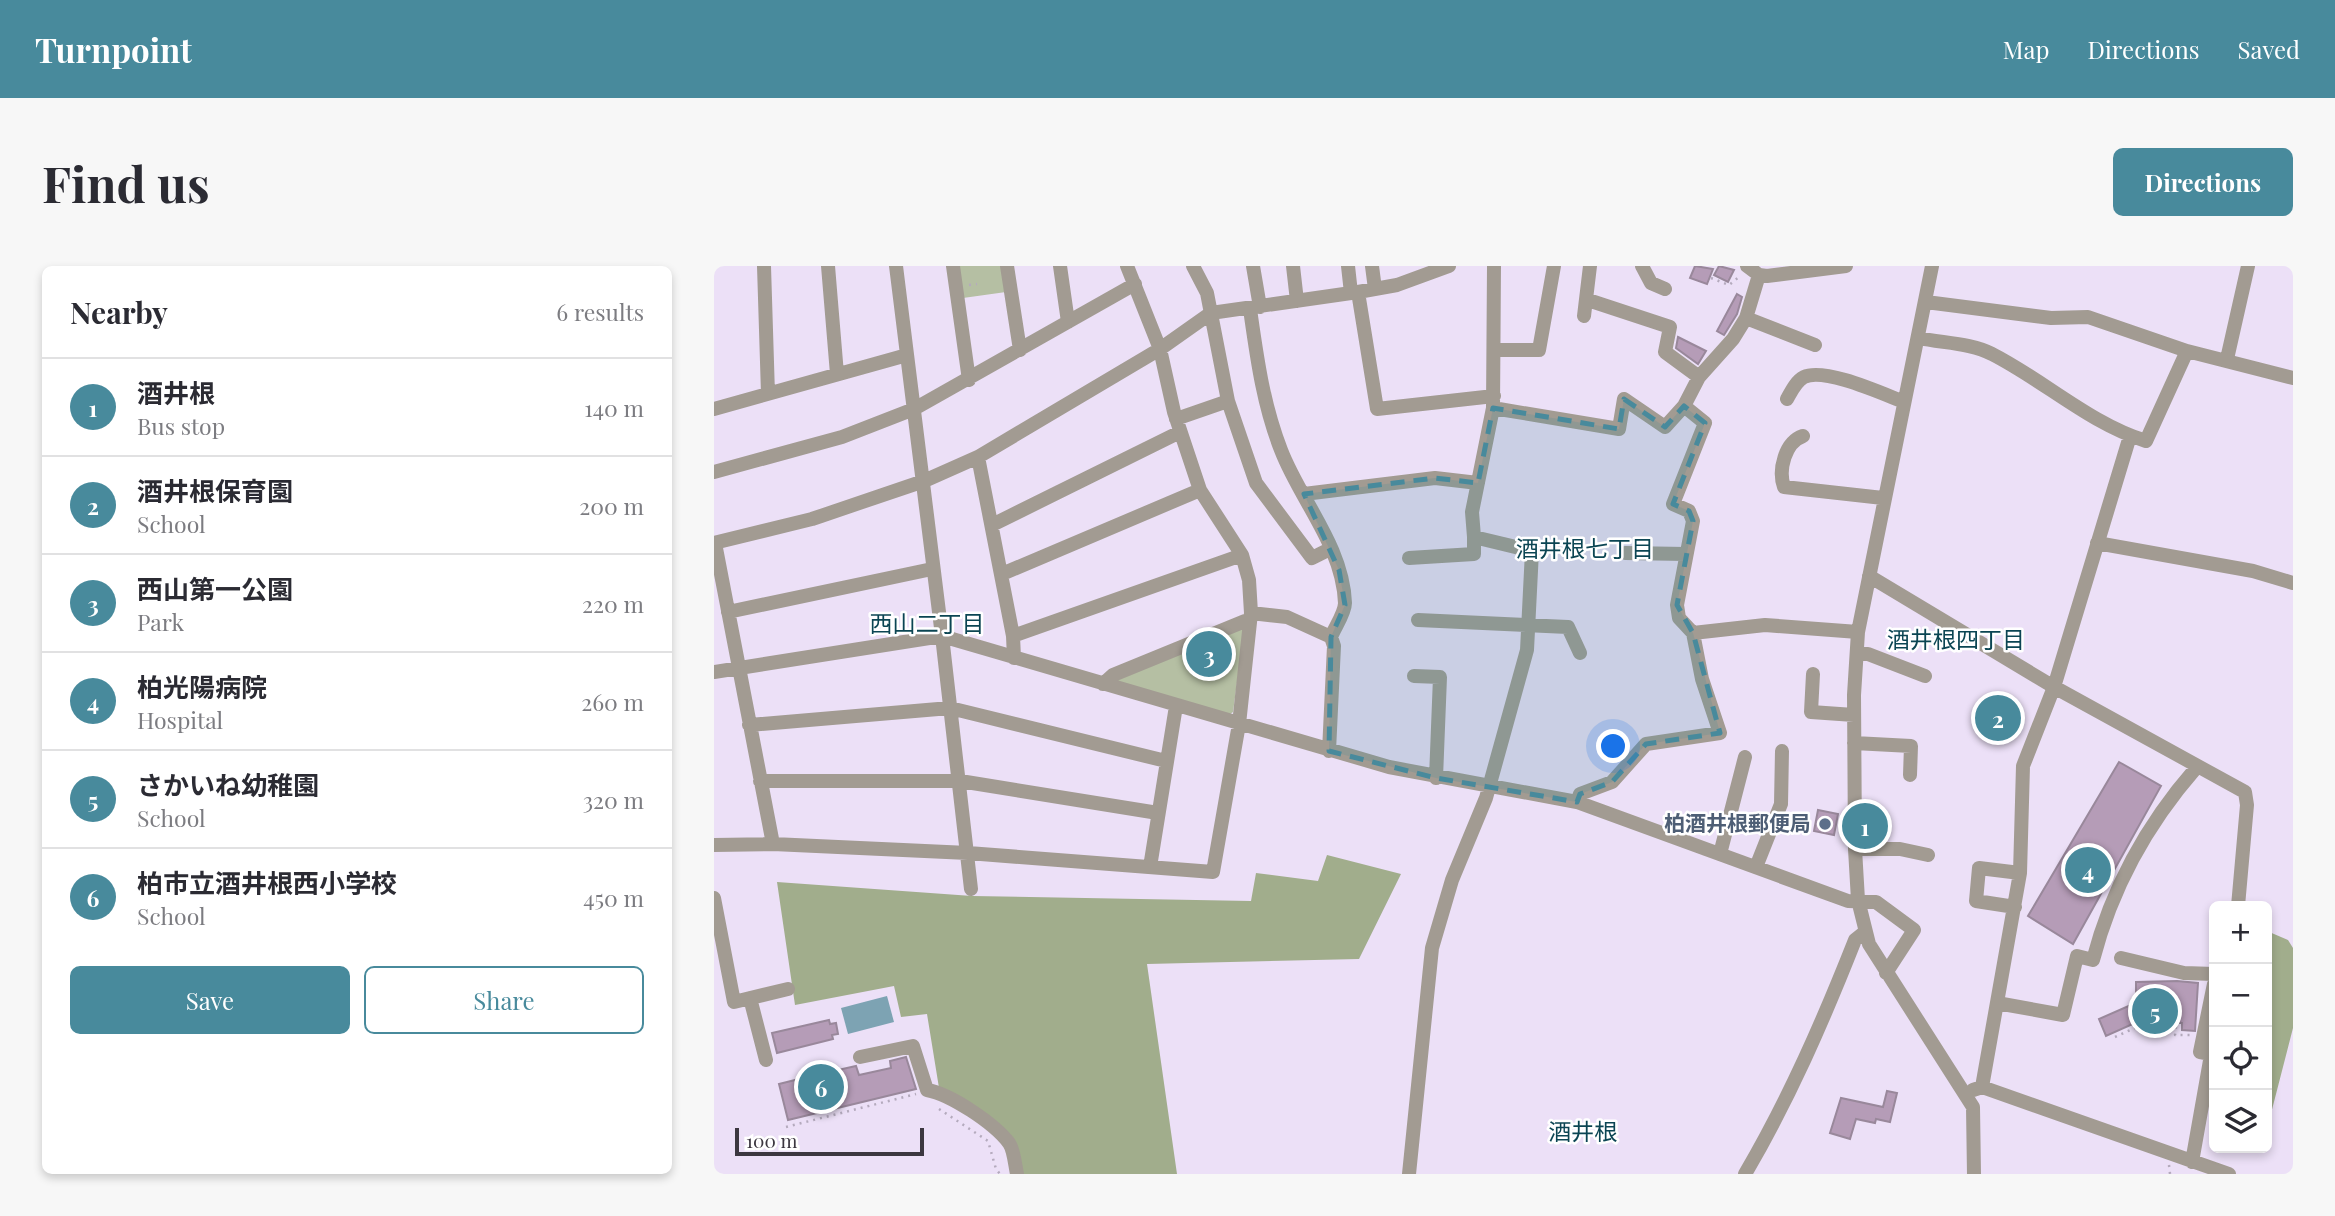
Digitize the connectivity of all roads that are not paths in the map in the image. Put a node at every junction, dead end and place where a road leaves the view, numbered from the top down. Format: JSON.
{"nodes":[{"id":1,"x":764,"y":266,"type":"edge"},
{"id":2,"x":828,"y":266,"type":"edge"},
{"id":3,"x":896,"y":266,"type":"edge"},
{"id":4,"x":953,"y":266,"type":"edge"},
{"id":5,"x":1007,"y":266,"type":"edge"},
{"id":6,"x":1060,"y":266,"type":"edge"},
{"id":7,"x":1127,"y":266,"type":"edge"},
{"id":8,"x":1193,"y":266,"type":"edge"},
{"id":9,"x":1253,"y":266,"type":"edge"},
{"id":10,"x":1293,"y":266,"type":"edge"},
{"id":11,"x":1348,"y":266,"type":"edge"},
{"id":12,"x":1372,"y":266,"type":"edge"},
{"id":13,"x":1449,"y":266,"type":"edge"},
{"id":14,"x":1494,"y":266,"type":"edge"},
{"id":15,"x":1554,"y":266,"type":"edge"},
{"id":16,"x":1590,"y":266,"type":"edge"},
{"id":17,"x":1642,"y":266,"type":"edge"},
{"id":18,"x":1846,"y":266,"type":"edge"},
{"id":19,"x":1932,"y":266,"type":"edge"},
{"id":20,"x":2248,"y":266,"type":"edge"},
{"id":21,"x":1805,"y":269,"type":"edge"},
{"id":22,"x":1749,"y":272,"type":"edge"},
{"id":23,"x":1135,"y":284,"type":"junction"},
{"id":24,"x":1375,"y":289,"type":"junction"},
{"id":25,"x":1665,"y":289,"type":"dead end"},
{"id":26,"x":1354,"y":293,"type":"junction"},
{"id":27,"x":1588,"y":300,"type":"junction"},
{"id":28,"x":1297,"y":301,"type":"junction"},
{"id":29,"x":1926,"y":302,"type":"junction"},
{"id":30,"x":1255,"y":308,"type":"junction"},
{"id":31,"x":1211,"y":313,"type":"junction"},
{"id":32,"x":1584,"y":316,"type":"dead end"},
{"id":33,"x":1746,"y":318,"type":"junction"},
{"id":34,"x":1068,"y":322,"type":"junction"},
{"id":35,"x":1919,"y":338,"type":"junction"},
{"id":36,"x":1815,"y":345,"type":"dead end"},
{"id":37,"x":1160,"y":349,"type":"junction"},
{"id":38,"x":1020,"y":350,"type":"junction"},
{"id":39,"x":1496,"y":350,"type":"junction"},
{"id":40,"x":2187,"y":351,"type":"junction"},
{"id":41,"x":907,"y":355,"type":"junction"},
{"id":42,"x":2227,"y":359,"type":"junction"},
{"id":43,"x":837,"y":374,"type":"junction"},
{"id":44,"x":1699,"y":377,"type":"junction"},
{"id":45,"x":2293,"y":378,"type":"edge"},
{"id":46,"x":969,"y":380,"type":"junction"},
{"id":47,"x":768,"y":394,"type":"junction"},
{"id":48,"x":1787,"y":399,"type":"dead end"},
{"id":49,"x":1228,"y":401,"type":"junction"},
{"id":50,"x":1494,"y":402,"type":"junction"},
{"id":51,"x":1904,"y":402,"type":"junction"},
{"id":52,"x":1684,"y":406,"type":"junction"},
{"id":53,"x":714,"y":409,"type":"edge"},
{"id":54,"x":914,"y":409,"type":"junction"},
{"id":55,"x":1178,"y":426,"type":"junction"},
{"id":56,"x":1803,"y":436,"type":"dead end"},
{"id":57,"x":2130,"y":436,"type":"junction"},
{"id":58,"x":978,"y":457,"type":"junction"},
{"id":59,"x":714,"y":472,"type":"edge"},
{"id":60,"x":924,"y":481,"type":"junction"},
{"id":61,"x":1478,"y":483,"type":"junction"},
{"id":62,"x":1200,"y":490,"type":"junction"},
{"id":63,"x":1304,"y":494,"type":"junction"},
{"id":64,"x":1883,"y":498,"type":"junction"},
{"id":65,"x":992,"y":525,"type":"junction"},
{"id":66,"x":1474,"y":537,"type":"junction"},
{"id":67,"x":714,"y":543,"type":"edge"},
{"id":68,"x":2097,"y":543,"type":"junction"},
{"id":69,"x":1330,"y":549,"type":"junction"},
{"id":70,"x":1625,"y":553,"type":"dead end"},
{"id":71,"x":1686,"y":554,"type":"junction"},
{"id":72,"x":1242,"y":555,"type":"junction"},
{"id":73,"x":1409,"y":558,"type":"dead end"},
{"id":74,"x":932,"y":569,"type":"junction"},
{"id":75,"x":1002,"y":574,"type":"junction"},
{"id":76,"x":1869,"y":576,"type":"junction"},
{"id":77,"x":2293,"y":583,"type":"edge"},
{"id":78,"x":728,"y":612,"type":"junction"},
{"id":79,"x":1251,"y":618,"type":"junction"},
{"id":80,"x":1418,"y":620,"type":"dead end"},
{"id":81,"x":1529,"y":625,"type":"junction"},
{"id":82,"x":1858,"y":632,"type":"junction"},
{"id":83,"x":1693,"y":633,"type":"junction"},
{"id":84,"x":942,"y":636,"type":"junction"},
{"id":85,"x":1013,"y":636,"type":"junction"},
{"id":86,"x":1331,"y":637,"type":"junction"},
{"id":87,"x":1580,"y":653,"type":"dead end"},
{"id":88,"x":1857,"y":654,"type":"junction"},
{"id":89,"x":1014,"y":658,"type":"junction"},
{"id":90,"x":739,"y":667,"type":"junction"},
{"id":91,"x":714,"y":672,"type":"edge"},
{"id":92,"x":1813,"y":674,"type":"dead end"},
{"id":93,"x":1413,"y":676,"type":"dead end"},
{"id":94,"x":1925,"y":676,"type":"dead end"},
{"id":95,"x":1102,"y":684,"type":"junction"},
{"id":96,"x":2054,"y":687,"type":"junction"},
{"id":97,"x":1176,"y":706,"type":"junction"},
{"id":98,"x":950,"y":708,"type":"junction"},
{"id":99,"x":1854,"y":715,"type":"junction"},
{"id":100,"x":1239,"y":724,"type":"junction"},
{"id":101,"x":749,"y":725,"type":"junction"},
{"id":102,"x":1854,"y":743,"type":"junction"},
{"id":103,"x":1329,"y":751,"type":"junction"},
{"id":104,"x":1782,"y":751,"type":"dead end"},
{"id":105,"x":1745,"y":757,"type":"dead end"},
{"id":106,"x":1166,"y":761,"type":"junction"},
{"id":107,"x":2196,"y":768,"type":"junction"},
{"id":108,"x":1910,"y":775,"type":"dead end"},
{"id":109,"x":1436,"y":778,"type":"junction"},
{"id":110,"x":760,"y":781,"type":"junction"},
{"id":111,"x":960,"y":781,"type":"junction"},
{"id":112,"x":1489,"y":787,"type":"junction"},
{"id":113,"x":1577,"y":802,"type":"junction"},
{"id":114,"x":1158,"y":813,"type":"junction"},
{"id":115,"x":773,"y":844,"type":"junction"},
{"id":116,"x":714,"y":845,"type":"edge"},
{"id":117,"x":1855,"y":849,"type":"junction"},
{"id":118,"x":968,"y":853,"type":"junction"},
{"id":119,"x":1720,"y":854,"type":"junction"},
{"id":120,"x":1928,"y":855,"type":"dead end"},
{"id":121,"x":1150,"y":867,"type":"junction"},
{"id":122,"x":1756,"y":867,"type":"junction"},
{"id":123,"x":2020,"y":873,"type":"junction"},
{"id":124,"x":971,"y":889,"type":"dead end"},
{"id":125,"x":714,"y":898,"type":"edge"},
{"id":126,"x":1858,"y":900,"type":"junction"},
{"id":127,"x":2238,"y":901,"type":"edge"},
{"id":128,"x":2015,"y":906,"type":"junction"},
{"id":129,"x":1865,"y":932,"type":"junction"},
{"id":130,"x":2121,"y":958,"type":"dead end"},
{"id":131,"x":1886,"y":973,"type":"junction"},
{"id":132,"x":2209,"y":974,"type":"edge"},
{"id":133,"x":788,"y":989,"type":"dead end"},
{"id":134,"x":750,"y":998,"type":"junction"},
{"id":135,"x":1997,"y":1003,"type":"junction"},
{"id":136,"x":2209,"y":1008,"type":"edge"},
{"id":137,"x":2209,"y":1054,"type":"edge"},
{"id":138,"x":860,"y":1057,"type":"dead end"},
{"id":139,"x":766,"y":1060,"type":"dead end"},
{"id":140,"x":2209,"y":1081,"type":"edge"},
{"id":141,"x":1982,"y":1087,"type":"junction"},
{"id":142,"x":1966,"y":1092,"type":"junction"},
{"id":143,"x":2192,"y":1162,"type":"junction"},
{"id":144,"x":1017,"y":1174,"type":"edge"},
{"id":145,"x":1409,"y":1174,"type":"edge"},
{"id":146,"x":1745,"y":1174,"type":"edge"},
{"id":147,"x":1974,"y":1174,"type":"edge"},
{"id":148,"x":2229,"y":1174,"type":"edge"}],
"edges":[{"from":1,"to":47,"type":"street"},
{"from":2,"to":43,"type":"street"},
{"from":3,"to":41,"type":"street"},
{"from":4,"to":46,"type":"street"},
{"from":5,"to":38,"type":"street"},
{"from":6,"to":34,"type":"street"},
{"from":7,"to":23,"type":"street"},
{"from":8,"to":31,"type":"street"},
{"from":9,"to":30,"type":"street"},
{"from":10,"to":28,"type":"street"},
{"from":11,"to":26,"type":"street"},
{"from":12,"to":24,"type":"street"},
{"from":13,"to":24,"type":"street"},
{"from":14,"to":39,"type":"street"},
{"from":15,"to":39,"type":"street"},
{"from":16,"to":27,"type":"street"},
{"from":17,"to":25,"type":"street"},
{"from":18,"to":21,"type":"street"},
{"from":19,"to":29,"type":"street"},
{"from":20,"to":42,"type":"street"},
{"from":21,"to":22,"type":"street"},
{"from":22,"to":33,"type":"street"},
{"from":23,"to":34,"type":"street"},
{"from":23,"to":37,"type":"street"},
{"from":24,"to":26,"type":"street"},
{"from":26,"to":28,"type":"street"},
{"from":26,"to":50,"type":"street"},
{"from":27,"to":32,"type":"street"},
{"from":27,"to":44,"type":"street"},
{"from":28,"to":30,"type":"street"},
{"from":29,"to":35,"type":"street"},
{"from":29,"to":40,"type":"street"},
{"from":30,"to":31,"type":"street"},
{"from":30,"to":63,"type":"street"},
{"from":31,"to":37,"type":"street"},
{"from":31,"to":49,"type":"street"},
{"from":33,"to":36,"type":"street"},
{"from":33,"to":44,"type":"street"},
{"from":34,"to":38,"type":"street"},
{"from":35,"to":51,"type":"street"},
{"from":35,"to":57,"type":"street"},
{"from":37,"to":55,"type":"street"},
{"from":37,"to":58,"type":"street"},
{"from":38,"to":46,"type":"street"},
{"from":39,"to":50,"type":"street"},
{"from":40,"to":42,"type":"street"},
{"from":40,"to":57,"type":"street"},
{"from":41,"to":43,"type":"street"},
{"from":41,"to":54,"type":"street"},
{"from":42,"to":45,"type":"street"},
{"from":43,"to":47,"type":"street"},
{"from":44,"to":52,"type":"street"},
{"from":46,"to":54,"type":"street"},
{"from":47,"to":53,"type":"street"},
{"from":48,"to":51,"type":"street"},
{"from":49,"to":55,"type":"street"},
{"from":49,"to":69,"type":"street"},
{"from":50,"to":52,"type":"street"},
{"from":50,"to":61,"type":"street"},
{"from":51,"to":64,"type":"street"},
{"from":52,"to":71,"type":"street"},
{"from":54,"to":59,"type":"street"},
{"from":54,"to":60,"type":"street"},
{"from":55,"to":62,"type":"street"},
{"from":55,"to":65,"type":"street"},
{"from":56,"to":64,"type":"street"},
{"from":57,"to":68,"type":"street"},
{"from":58,"to":60,"type":"street"},
{"from":58,"to":65,"type":"street"},
{"from":60,"to":67,"type":"street"},
{"from":60,"to":74,"type":"street"},
{"from":61,"to":63,"type":"street"},
{"from":61,"to":66,"type":"street"},
{"from":62,"to":72,"type":"street"},
{"from":62,"to":75,"type":"street"},
{"from":63,"to":69,"type":"street"},
{"from":64,"to":76,"type":"street"},
{"from":65,"to":75,"type":"street"},
{"from":66,"to":73,"type":"street"},
{"from":66,"to":81,"type":"street"},
{"from":67,"to":78,"type":"street"},
{"from":68,"to":77,"type":"street"},
{"from":68,"to":96,"type":"street"},
{"from":69,"to":86,"type":"street"},
{"from":70,"to":71,"type":"street"},
{"from":71,"to":83,"type":"street"},
{"from":72,"to":79,"type":"street"},
{"from":72,"to":85,"type":"street"},
{"from":74,"to":78,"type":"street"},
{"from":74,"to":84,"type":"street"},
{"from":75,"to":85,"type":"street"},
{"from":76,"to":82,"type":"street"},
{"from":76,"to":96,"type":"street"},
{"from":78,"to":90,"type":"street"},
{"from":79,"to":86,"type":"street"},
{"from":79,"to":95,"type":"street"},
{"from":79,"to":100,"type":"street"},
{"from":80,"to":81,"type":"street"},
{"from":81,"to":87,"type":"street"},
{"from":81,"to":112,"type":"street"},
{"from":82,"to":83,"type":"street"},
{"from":82,"to":88,"type":"street"},
{"from":83,"to":113,"type":"street"},
{"from":84,"to":89,"type":"street"},
{"from":84,"to":90,"type":"street"},
{"from":84,"to":98,"type":"street"},
{"from":85,"to":89,"type":"street"},
{"from":86,"to":103,"type":"street"},
{"from":88,"to":94,"type":"street"},
{"from":88,"to":99,"type":"street"},
{"from":89,"to":95,"type":"street"},
{"from":90,"to":91,"type":"street"},
{"from":90,"to":101,"type":"street"},
{"from":92,"to":99,"type":"street"},
{"from":93,"to":109,"type":"street"},
{"from":95,"to":97,"type":"street"},
{"from":96,"to":107,"type":"street"},
{"from":96,"to":123,"type":"street"},
{"from":97,"to":100,"type":"street"},
{"from":97,"to":106,"type":"street"},
{"from":98,"to":101,"type":"street"},
{"from":98,"to":106,"type":"street"},
{"from":98,"to":111,"type":"street"},
{"from":99,"to":102,"type":"street"},
{"from":100,"to":103,"type":"street"},
{"from":100,"to":121,"type":"street"},
{"from":101,"to":110,"type":"street"},
{"from":102,"to":108,"type":"street"},
{"from":102,"to":117,"type":"street"},
{"from":103,"to":109,"type":"street"},
{"from":104,"to":122,"type":"street"},
{"from":105,"to":119,"type":"street"},
{"from":106,"to":114,"type":"street"},
{"from":107,"to":127,"type":"street"},
{"from":107,"to":135,"type":"street"},
{"from":109,"to":112,"type":"street"},
{"from":110,"to":111,"type":"street"},
{"from":110,"to":115,"type":"street"},
{"from":111,"to":114,"type":"street"},
{"from":111,"to":118,"type":"street"},
{"from":112,"to":113,"type":"street"},
{"from":112,"to":145,"type":"street"},
{"from":113,"to":119,"type":"street"},
{"from":114,"to":121,"type":"street"},
{"from":115,"to":116,"type":"street"},
{"from":115,"to":118,"type":"street"},
{"from":117,"to":120,"type":"street"},
{"from":117,"to":126,"type":"street"},
{"from":118,"to":121,"type":"street"},
{"from":118,"to":124,"type":"street"},
{"from":119,"to":122,"type":"street"},
{"from":122,"to":126,"type":"street"},
{"from":123,"to":128,"type":"street"},
{"from":123,"to":128,"type":"street"},
{"from":125,"to":134,"type":"street"},
{"from":126,"to":129,"type":"street"},
{"from":126,"to":131,"type":"street"},
{"from":128,"to":135,"type":"street"},
{"from":129,"to":131,"type":"street"},
{"from":129,"to":146,"type":"street"},
{"from":130,"to":132,"type":"street"},
{"from":131,"to":142,"type":"street"},
{"from":133,"to":134,"type":"street"},
{"from":134,"to":139,"type":"street"},
{"from":135,"to":141,"type":"street"},
{"from":136,"to":137,"type":"street"},
{"from":138,"to":144,"type":"street"},
{"from":140,"to":143,"type":"street"},
{"from":141,"to":142,"type":"street"},
{"from":141,"to":143,"type":"street"},
{"from":142,"to":147,"type":"street"},
{"from":143,"to":148,"type":"street"}]}
